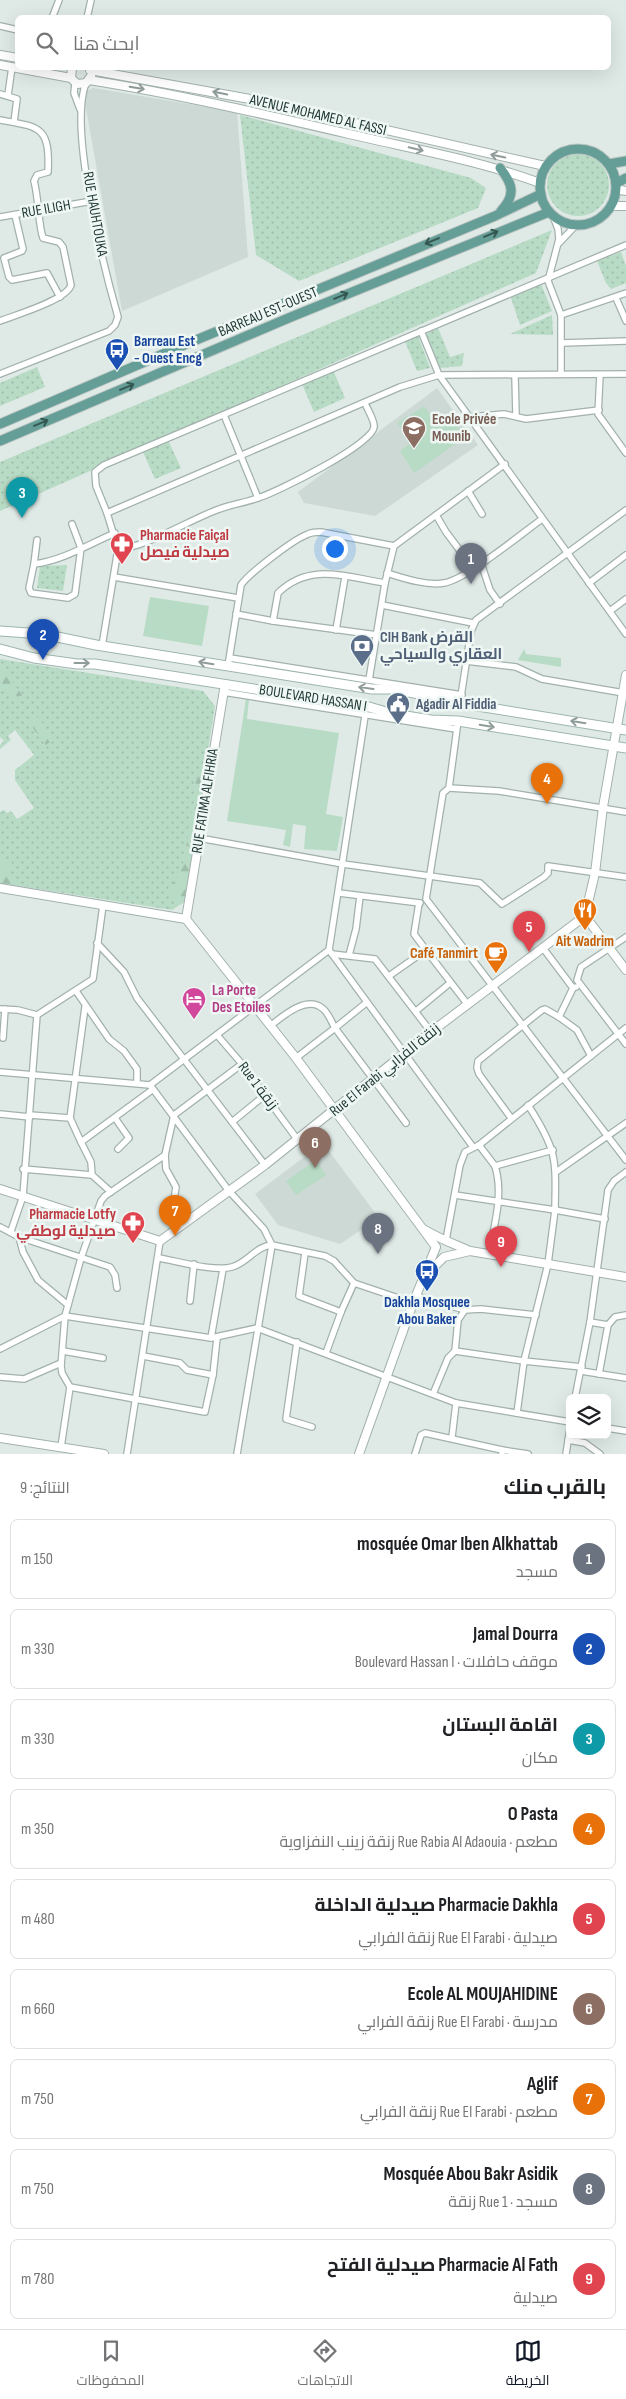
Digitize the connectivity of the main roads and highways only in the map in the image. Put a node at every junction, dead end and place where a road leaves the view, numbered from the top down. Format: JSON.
{"nodes":[{"id":1,"x":626,"y":161,"type":"edge"},
{"id":2,"x":609,"y":164,"type":"junction"},
{"id":3,"x":500,"y":168,"type":"road end"},
{"id":4,"x":626,"y":178,"type":"edge"},
{"id":5,"x":616,"y":186,"type":"junction"},
{"id":6,"x":540,"y":194,"type":"junction"},
{"id":7,"x":551,"y":214,"type":"junction"},
{"id":8,"x":495,"y":216,"type":"junction"},
{"id":9,"x":0,"y":424,"type":"edge"},
{"id":10,"x":0,"y":441,"type":"edge"},
{"id":11,"x":0,"y":631,"type":"edge"},
{"id":12,"x":0,"y":649,"type":"edge"},
{"id":13,"x":622,"y":729,"type":"edge"},
{"id":14,"x":626,"y":748,"type":"edge"}],
"edges":[{"from":1,"to":2,"type":"main road"},
{"from":2,"to":5,"type":"main road"},
{"from":2,"to":6,"type":"main road"},
{"from":3,"to":8,"type":"main road"},
{"from":4,"to":5,"type":"main road"},
{"from":5,"to":7,"type":"main road"},
{"from":6,"to":7,"type":"main road"},
{"from":6,"to":8,"type":"main road","name":"BARREAU EST-OUEST"},
{"from":10,"to":7,"type":"main road","name":"BARREAU EST-OUEST","one_way":true},
{"from":8,"to":9,"type":"main road","name":"BARREAU EST-OUEST","one_way":true},
{"from":13,"to":11,"type":"main road","name":"BOULEVARD HASSAN I","one_way":true},
{"from":12,"to":14,"type":"main road","name":"BOULEVARD HASSAN I","one_way":true}]}
